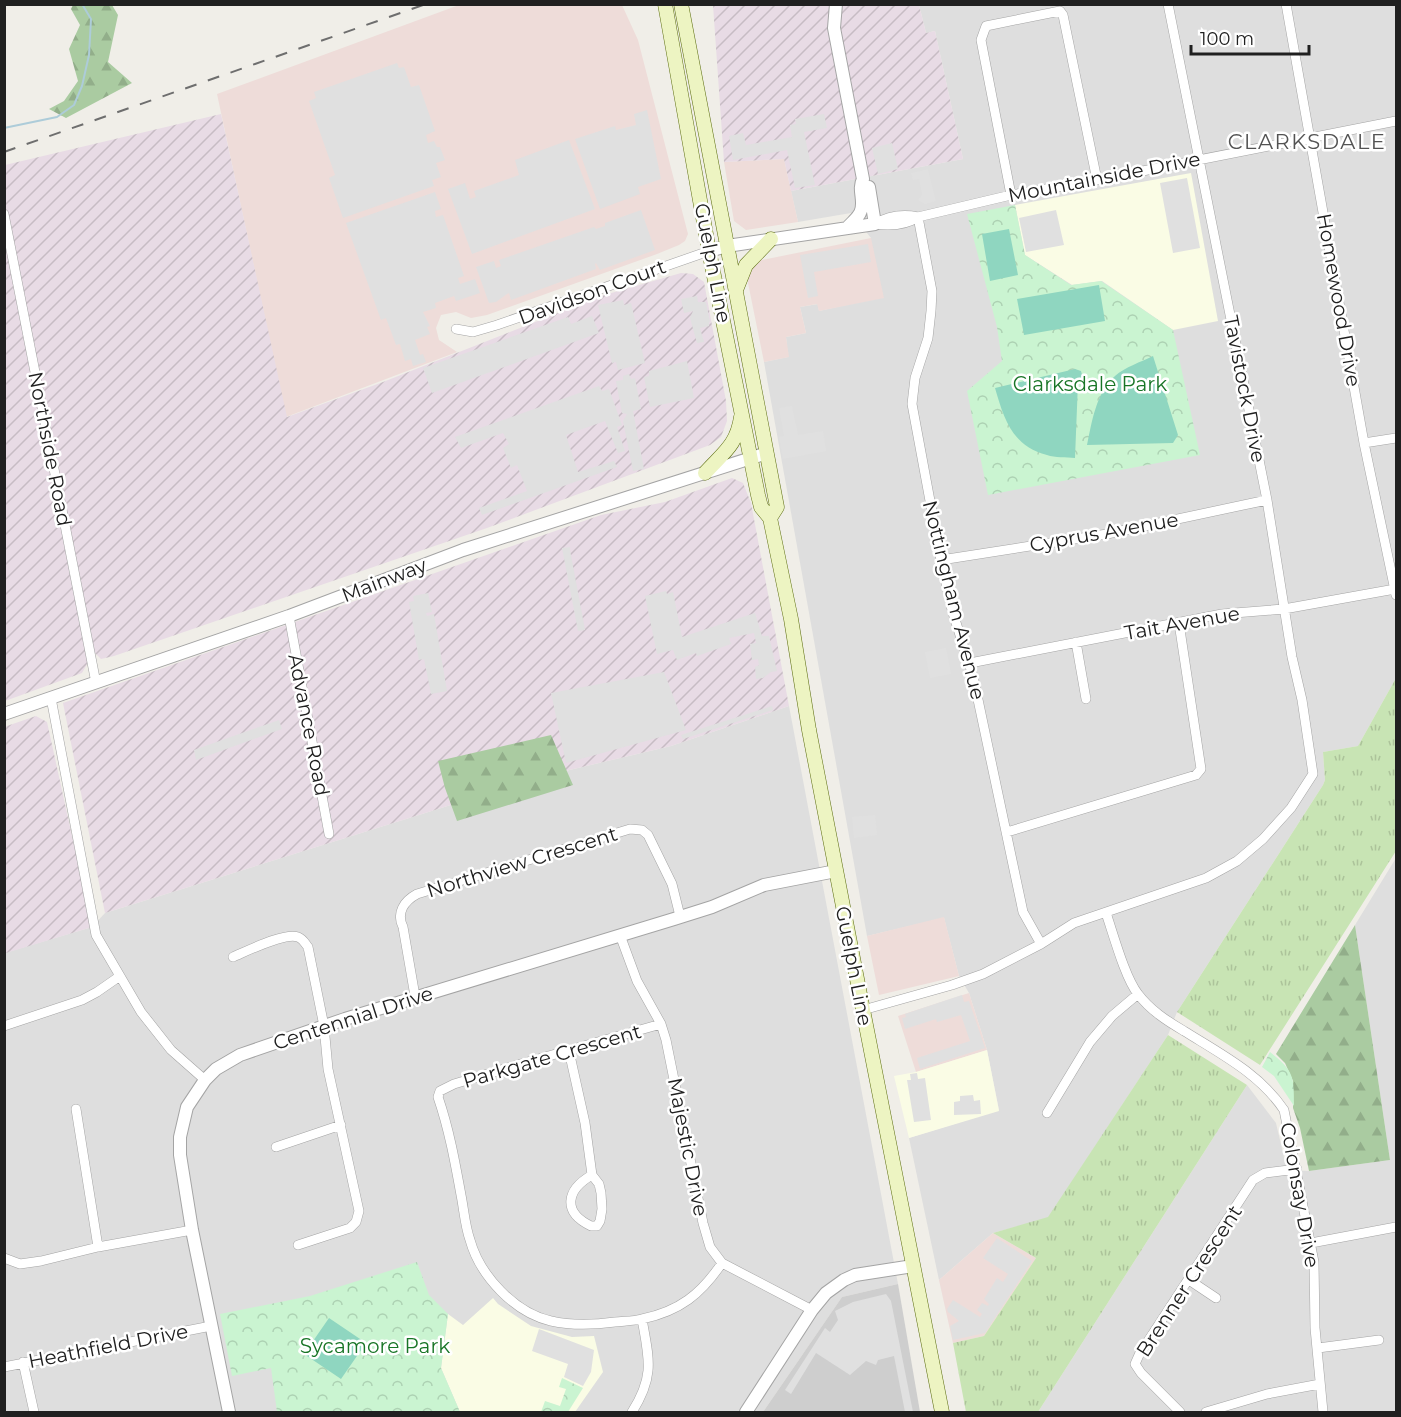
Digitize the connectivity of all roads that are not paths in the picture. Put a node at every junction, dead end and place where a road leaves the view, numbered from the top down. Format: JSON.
{"nodes":[{"id":1,"x":665,"y":4,"type":"edge"},
{"id":2,"x":681,"y":4,"type":"edge"},
{"id":3,"x":837,"y":4,"type":"edge"},
{"id":4,"x":1168,"y":4,"type":"edge"},
{"id":5,"x":1286,"y":4,"type":"edge"},
{"id":6,"x":1396,"y":121,"type":"edge"},
{"id":7,"x":1311,"y":137,"type":"junction"},
{"id":8,"x":1199,"y":159,"type":"junction"},
{"id":9,"x":863,"y":179,"type":"junction"},
{"id":10,"x":1097,"y":180,"type":"junction"},
{"id":11,"x":1011,"y":195,"type":"junction"},
{"id":12,"x":4,"y":214,"type":"edge"},
{"id":13,"x":918,"y":217,"type":"junction"},
{"id":14,"x":875,"y":224,"type":"junction"},
{"id":15,"x":847,"y":228,"type":"junction"},
{"id":16,"x":771,"y":239,"type":"junction"},
{"id":17,"x":727,"y":246,"type":"junction"},
{"id":18,"x":710,"y":251,"type":"junction"},
{"id":19,"x":735,"y":292,"type":"junction"},
{"id":20,"x":456,"y":329,"type":"dead end"},
{"id":21,"x":741,"y":403,"type":"junction"},
{"id":22,"x":1396,"y":438,"type":"edge"},
{"id":23,"x":1364,"y":443,"type":"junction"},
{"id":24,"x":767,"y":453,"type":"junction"},
{"id":25,"x":752,"y":457,"type":"junction"},
{"id":26,"x":705,"y":473,"type":"junction"},
{"id":27,"x":1267,"y":500,"type":"junction"},
{"id":28,"x":770,"y":518,"type":"junction"},
{"id":29,"x":940,"y":560,"type":"junction"},
{"id":30,"x":1396,"y":592,"type":"edge"},
{"id":31,"x":1284,"y":609,"type":"junction"},
{"id":32,"x":289,"y":616,"type":"junction"},
{"id":33,"x":1179,"y":623,"type":"junction"},
{"id":34,"x":1076,"y":642,"type":"junction"},
{"id":35,"x":970,"y":663,"type":"junction"},
{"id":36,"x":96,"y":683,"type":"junction"},
{"id":37,"x":51,"y":698,"type":"junction"},
{"id":38,"x":1086,"y":699,"type":"dead end"},
{"id":39,"x":4,"y":714,"type":"edge"},
{"id":40,"x":1007,"y":832,"type":"junction"},
{"id":41,"x":329,"y":834,"type":"dead end"},
{"id":42,"x":836,"y":871,"type":"junction"},
{"id":43,"x":1106,"y":913,"type":"junction"},
{"id":44,"x":680,"y":916,"type":"junction"},
{"id":45,"x":620,"y":935,"type":"junction"},
{"id":46,"x":1041,"y":944,"type":"junction"},
{"id":47,"x":233,"y":957,"type":"dead end"},
{"id":48,"x":120,"y":976,"type":"junction"},
{"id":49,"x":1138,"y":994,"type":"junction"},
{"id":50,"x":415,"y":996,"type":"junction"},
{"id":51,"x":862,"y":1010,"type":"junction"},
{"id":52,"x":661,"y":1024,"type":"junction"},
{"id":53,"x":4,"y":1026,"type":"edge"},
{"id":54,"x":324,"y":1026,"type":"junction"},
{"id":55,"x":569,"y":1051,"type":"junction"},
{"id":56,"x":205,"y":1080,"type":"junction"},
{"id":57,"x":76,"y":1109,"type":"dead end"},
{"id":58,"x":1047,"y":1113,"type":"dead end"},
{"id":59,"x":341,"y":1125,"type":"junction"},
{"id":60,"x":276,"y":1147,"type":"dead end"},
{"id":61,"x":1297,"y":1169,"type":"junction"},
{"id":62,"x":592,"y":1175,"type":"junction"},
{"id":63,"x":1396,"y":1227,"type":"edge"},
{"id":64,"x":192,"y":1230,"type":"junction"},
{"id":65,"x":1311,"y":1243,"type":"junction"},
{"id":66,"x":298,"y":1245,"type":"dead end"},
{"id":67,"x":98,"y":1247,"type":"junction"},
{"id":68,"x":4,"y":1258,"type":"edge"},
{"id":69,"x":722,"y":1263,"type":"junction"},
{"id":70,"x":913,"y":1266,"type":"junction"},
{"id":71,"x":1189,"y":1280,"type":"junction"},
{"id":72,"x":1216,"y":1298,"type":"dead end"},
{"id":73,"x":812,"y":1310,"type":"junction"},
{"id":74,"x":642,"y":1319,"type":"junction"},
{"id":75,"x":211,"y":1326,"type":"junction"},
{"id":76,"x":1379,"y":1340,"type":"dead end"},
{"id":77,"x":1318,"y":1348,"type":"junction"},
{"id":78,"x":23,"y":1362,"type":"junction"},
{"id":79,"x":4,"y":1367,"type":"edge"},
{"id":80,"x":1320,"y":1384,"type":"junction"},
{"id":81,"x":34,"y":1413,"type":"edge"},
{"id":82,"x":229,"y":1413,"type":"edge"},
{"id":83,"x":632,"y":1413,"type":"edge"},
{"id":84,"x":746,"y":1413,"type":"edge"},
{"id":85,"x":942,"y":1413,"type":"edge"},
{"id":86,"x":1180,"y":1413,"type":"edge"},
{"id":87,"x":1206,"y":1413,"type":"edge"},
{"id":88,"x":1323,"y":1413,"type":"edge"}],
"edges":[{"from":1,"to":18,"type":"main road","name":"Guelph Line"},
{"from":2,"to":17,"type":"main road","name":"Guelph Line"},
{"from":3,"to":9,"type":"street"},
{"from":4,"to":8,"type":"street","name":"Tavistock Drive"},
{"from":5,"to":7,"type":"street","name":"Homewood Drive"},
{"from":6,"to":7,"type":"street","name":"Mountainside Drive"},
{"from":7,"to":8,"type":"street","name":"Mountainside Drive"},
{"from":7,"to":23,"type":"street","name":"Homewood Drive"},
{"from":8,"to":10,"type":"street","name":"Mountainside Drive"},
{"from":8,"to":27,"type":"street","name":"Tavistock Drive"},
{"from":9,"to":14,"type":"street"},
{"from":9,"to":15,"type":"street"},
{"from":10,"to":11,"type":"street","name":"Mountainside Drive"},
{"from":10,"to":11,"type":"street"},
{"from":11,"to":13,"type":"street","name":"Mountainside Drive"},
{"from":12,"to":36,"type":"street","name":"Northside Road"},
{"from":13,"to":14,"type":"street","name":"Mountainside Drive"},
{"from":13,"to":29,"type":"street","name":"Nottingham Avenue"},
{"from":14,"to":15,"type":"street","name":"Mountainside Drive"},
{"from":15,"to":16,"type":"street","name":"Mountainside Drive"},
{"from":16,"to":17,"type":"street","name":"Mountainside Drive"},
{"from":16,"to":19,"type":"main road"},
{"from":17,"to":18,"type":"street","name":"Davidson Court"},
{"from":17,"to":19,"type":"main road","name":"Guelph Line"},
{"from":18,"to":20,"type":"street","name":"Davidson Court"},
{"from":18,"to":21,"type":"main road","name":"Guelph Line"},
{"from":19,"to":24,"type":"main road","name":"Guelph Line"},
{"from":21,"to":25,"type":"main road","name":"Guelph Line"},
{"from":21,"to":26,"type":"main road"},
{"from":22,"to":23,"type":"street"},
{"from":23,"to":30,"type":"street","name":"Homewood Drive"},
{"from":24,"to":25,"type":"street","name":"Mainway"},
{"from":24,"to":28,"type":"main road","name":"Guelph Line"},
{"from":25,"to":26,"type":"street","name":"Mainway"},
{"from":25,"to":28,"type":"main road","name":"Guelph Line"},
{"from":26,"to":32,"type":"street","name":"Mainway"},
{"from":27,"to":29,"type":"street","name":"Cyprus Avenue"},
{"from":27,"to":31,"type":"street","name":"Tavistock Drive"},
{"from":28,"to":42,"type":"main road","name":"Guelph Line"},
{"from":29,"to":35,"type":"street","name":"Nottingham Avenue"},
{"from":30,"to":31,"type":"street","name":"Tait Avenue"},
{"from":31,"to":33,"type":"street","name":"Tait Avenue"},
{"from":31,"to":43,"type":"street","name":"Tavistock Drive"},
{"from":32,"to":36,"type":"street","name":"Mainway"},
{"from":32,"to":41,"type":"street","name":"Advance Road"},
{"from":33,"to":34,"type":"street","name":"Tait Avenue"},
{"from":33,"to":40,"type":"street"},
{"from":34,"to":35,"type":"street","name":"Tait Avenue"},
{"from":34,"to":38,"type":"street"},
{"from":35,"to":40,"type":"street","name":"Nottingham Avenue"},
{"from":36,"to":37,"type":"street","name":"Mainway"},
{"from":37,"to":39,"type":"street","name":"Mainway"},
{"from":37,"to":48,"type":"street"},
{"from":40,"to":46,"type":"street","name":"Nottingham Avenue"},
{"from":42,"to":44,"type":"street","name":"Centennial Drive"},
{"from":42,"to":51,"type":"main road","name":"Guelph Line"},
{"from":43,"to":46,"type":"street"},
{"from":43,"to":49,"type":"street","name":"Colonsay Drive"},
{"from":44,"to":45,"type":"street","name":"Centennial Drive"},
{"from":44,"to":50,"type":"street","name":"Northview Crescent"},
{"from":45,"to":50,"type":"street","name":"Centennial Drive"},
{"from":45,"to":52,"type":"street","name":"Majestic Drive"},
{"from":46,"to":51,"type":"street"},
{"from":47,"to":54,"type":"street"},
{"from":48,"to":53,"type":"street"},
{"from":48,"to":56,"type":"street"},
{"from":49,"to":58,"type":"street"},
{"from":49,"to":61,"type":"street","name":"Colonsay Drive"},
{"from":50,"to":54,"type":"street","name":"Centennial Drive"},
{"from":51,"to":70,"type":"main road","name":"Guelph Line"},
{"from":52,"to":55,"type":"street","name":"Parkgate Crescent"},
{"from":52,"to":69,"type":"street","name":"Majestic Drive"},
{"from":54,"to":56,"type":"street","name":"Centennial Drive"},
{"from":54,"to":59,"type":"street"},
{"from":55,"to":62,"type":"street"},
{"from":55,"to":74,"type":"street","name":"Parkgate Crescent"},
{"from":56,"to":64,"type":"street","name":"Centennial Drive"},
{"from":57,"to":67,"type":"street"},
{"from":59,"to":60,"type":"street"},
{"from":59,"to":66,"type":"street"},
{"from":61,"to":65,"type":"street","name":"Colonsay Drive"},
{"from":61,"to":71,"type":"street","name":"Brenner Crescent"},
{"from":62,"to":62,"type":"street"},
{"from":63,"to":65,"type":"street"},
{"from":64,"to":67,"type":"street"},
{"from":64,"to":75,"type":"street","name":"Centennial Drive"},
{"from":65,"to":77,"type":"street","name":"Colonsay Drive"},
{"from":67,"to":68,"type":"street"},
{"from":69,"to":73,"type":"street"},
{"from":69,"to":74,"type":"street","name":"Parkgate Crescent"},
{"from":70,"to":73,"type":"street"},
{"from":70,"to":85,"type":"main road","name":"Guelph Line"},
{"from":71,"to":72,"type":"street"},
{"from":71,"to":86,"type":"street","name":"Brenner Crescent"},
{"from":73,"to":84,"type":"street"},
{"from":74,"to":83,"type":"street"},
{"from":75,"to":78,"type":"street","name":"Heathfield Drive"},
{"from":75,"to":82,"type":"street","name":"Centennial Drive"},
{"from":76,"to":77,"type":"street"},
{"from":77,"to":80,"type":"street","name":"Colonsay Drive"},
{"from":78,"to":79,"type":"street","name":"Heathfield Drive"},
{"from":78,"to":81,"type":"street"},
{"from":80,"to":87,"type":"street"},
{"from":80,"to":88,"type":"street","name":"Colonsay Drive"}]}
